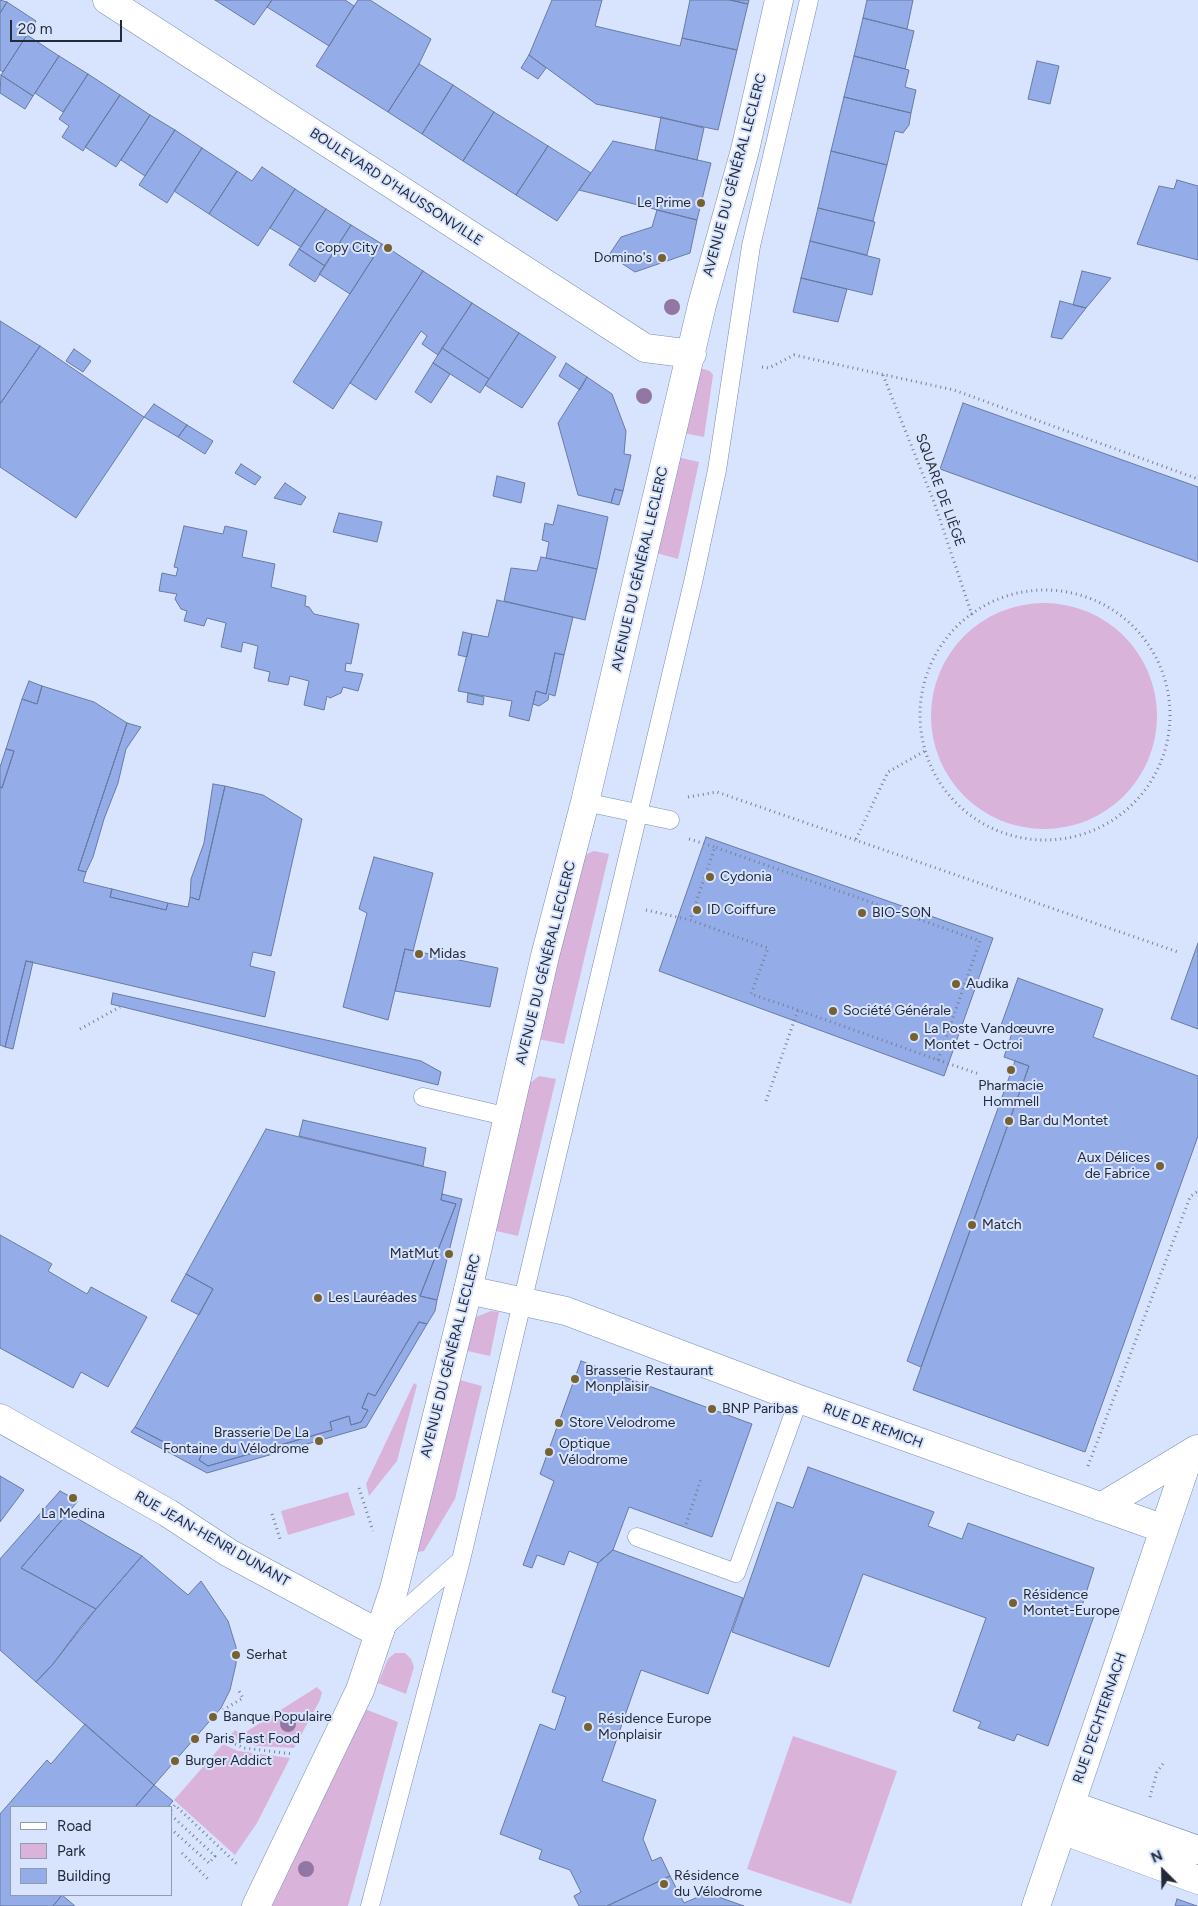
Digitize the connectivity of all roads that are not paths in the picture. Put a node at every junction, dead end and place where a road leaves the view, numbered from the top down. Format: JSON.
{"nodes":[{"id":1,"x":107,"y":0,"type":"edge"},
{"id":2,"x":779,"y":0,"type":"edge"},
{"id":3,"x":809,"y":0,"type":"edge"},
{"id":4,"x":692,"y":354,"type":"junction"},
{"id":5,"x":585,"y":802,"type":"junction"},
{"id":6,"x":638,"y":814,"type":"junction"},
{"id":7,"x":670,"y":820,"type":"dead end"},
{"id":8,"x":423,"y":1097,"type":"dead end"},
{"id":9,"x":509,"y":1117,"type":"junction"},
{"id":10,"x":468,"y":1290,"type":"junction"},
{"id":11,"x":523,"y":1300,"type":"junction"},
{"id":12,"x":799,"y":1399,"type":"junction"},
{"id":13,"x":0,"y":1418,"type":"edge"},
{"id":14,"x":1194,"y":1451,"type":"edge"},
{"id":15,"x":1101,"y":1507,"type":"junction"},
{"id":16,"x":1164,"y":1529,"type":"junction"},
{"id":17,"x":637,"y":1537,"type":"dead end"},
{"id":18,"x":461,"y":1560,"type":"junction"},
{"id":19,"x":380,"y":1631,"type":"junction"},
{"id":20,"x":1070,"y":1805,"type":"junction"},
{"id":21,"x":1062,"y":1830,"type":"junction"},
{"id":22,"x":1198,"y":1850,"type":"edge"},
{"id":23,"x":1198,"y":1880,"type":"edge"},
{"id":24,"x":256,"y":1906,"type":"edge"},
{"id":25,"x":370,"y":1906,"type":"edge"},
{"id":26,"x":1036,"y":1906,"type":"edge"}],
"edges":[{"from":1,"to":4,"type":"street","name":"BOULEVARD D'HAUSSONVILLE"},
{"from":2,"to":4,"type":"street","name":"AVENUE DU GÉNÉRAL LECLERC"},
{"from":3,"to":6,"type":"lane"},
{"from":4,"to":5,"type":"street","name":"AVENUE DU GÉNÉRAL LECLERC"},
{"from":5,"to":6,"type":"lane"},
{"from":5,"to":9,"type":"street","name":"AVENUE DU GÉNÉRAL LECLERC"},
{"from":6,"to":7,"type":"lane"},
{"from":6,"to":11,"type":"lane"},
{"from":8,"to":9,"type":"lane"},
{"from":9,"to":10,"type":"street","name":"AVENUE DU GÉNÉRAL LECLERC"},
{"from":10,"to":11,"type":"street","name":"RUE DE REMICH"},
{"from":10,"to":19,"type":"street","name":"AVENUE DU GÉNÉRAL LECLERC"},
{"from":11,"to":12,"type":"street","name":"RUE DE REMICH"},
{"from":11,"to":18,"type":"lane"},
{"from":12,"to":15,"type":"street","name":"RUE DE REMICH"},
{"from":12,"to":17,"type":"lane"},
{"from":13,"to":19,"type":"street","name":"RUE JEAN-HENRI DUNANT"},
{"from":14,"to":15,"type":"street"},
{"from":14,"to":16,"type":"street","name":"RUE D'ECHTERNACH"},
{"from":15,"to":16,"type":"street","name":"RUE DE REMICH"},
{"from":16,"to":20,"type":"street","name":"RUE D'ECHTERNACH"},
{"from":18,"to":19,"type":"lane"},
{"from":18,"to":25,"type":"lane"},
{"from":19,"to":24,"type":"street","name":"AVENUE DU GÉNÉRAL LECLERC"},
{"from":20,"to":21,"type":"street","name":"RUE D'ECHTERNACH"},
{"from":20,"to":22,"type":"street"},
{"from":21,"to":23,"type":"street"},
{"from":21,"to":26,"type":"street","name":"RUE D'ECHTERNACH"}]}
